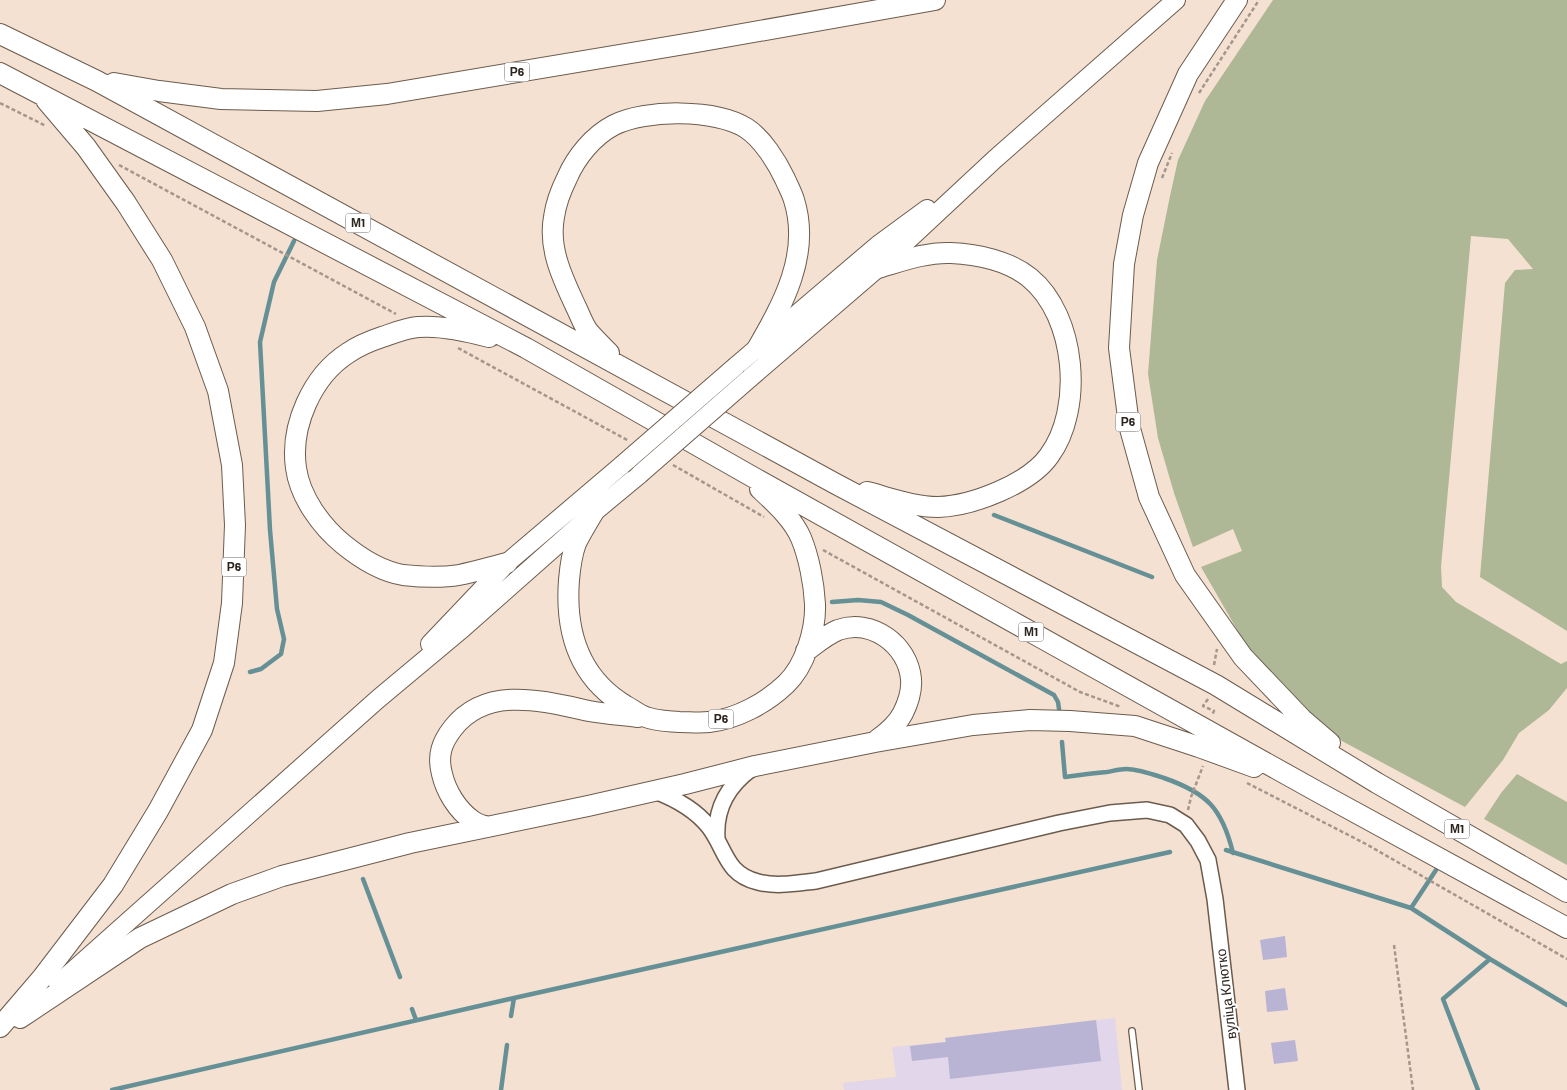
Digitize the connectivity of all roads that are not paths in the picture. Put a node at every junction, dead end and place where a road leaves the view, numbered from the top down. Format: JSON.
{"nodes":[{"id":1,"x":934,"y":0,"type":"edge"},
{"id":2,"x":1176,"y":0,"type":"edge"},
{"id":3,"x":1237,"y":0,"type":"edge"},
{"id":4,"x":0,"y":34,"type":"edge"},
{"id":5,"x":0,"y":72,"type":"edge"},
{"id":6,"x":96,"y":80,"type":"junction"},
{"id":7,"x":40,"y":92,"type":"junction"},
{"id":8,"x":995,"y":158,"type":"junction"},
{"id":9,"x":878,"y":268,"type":"junction"},
{"id":10,"x":526,"y":348,"type":"junction"},
{"id":11,"x":757,"y":349,"type":"junction"},
{"id":12,"x":620,"y":366,"type":"junction"},
{"id":13,"x":743,"y":472,"type":"junction"},
{"id":14,"x":836,"y":484,"type":"junction"},
{"id":15,"x":593,"y":513,"type":"junction"},
{"id":16,"x":507,"y":563,"type":"junction"},
{"id":17,"x":806,"y":651,"type":"junction"},
{"id":18,"x":378,"y":698,"type":"junction"},
{"id":19,"x":646,"y":718,"type":"junction"},
{"id":20,"x":875,"y":742,"type":"junction"},
{"id":21,"x":755,"y":766,"type":"junction"},
{"id":22,"x":1377,"y":783,"type":"junction"},
{"id":23,"x":655,"y":791,"type":"junction"},
{"id":24,"x":1318,"y":792,"type":"junction"},
{"id":25,"x":487,"y":827,"type":"junction"},
{"id":26,"x":717,"y":838,"type":"junction"},
{"id":27,"x":1567,"y":892,"type":"edge"},
{"id":28,"x":1567,"y":928,"type":"edge"},
{"id":29,"x":20,"y":1018,"type":"junction"},
{"id":30,"x":0,"y":1027,"type":"edge"},
{"id":31,"x":1132,"y":1031,"type":"dead end"},
{"id":32,"x":0,"y":1036,"type":"edge"},
{"id":33,"x":1139,"y":1090,"type":"edge"},
{"id":34,"x":1237,"y":1090,"type":"edge"}],
"edges":[{"from":1,"to":6,"type":"highway","number":"Р6"},
{"from":2,"to":8,"type":"main road","number":"Р6"},
{"from":3,"to":22,"type":"highway","number":"Р6"},
{"from":4,"to":6,"type":"highway","number":"М1"},
{"from":5,"to":7,"type":"highway","number":"М1"},
{"from":6,"to":12,"type":"highway","number":"М1"},
{"from":7,"to":10,"type":"highway","number":"М1"},
{"from":7,"to":30,"type":"highway","number":"Р6"},
{"from":8,"to":9,"type":"main road","number":"Р6"},
{"from":8,"to":11,"type":"main road","number":"Р6"},
{"from":9,"to":14,"type":"highway","number":"Р6"},
{"from":9,"to":15,"type":"main road","number":"Р6","bridge":true},
{"from":10,"to":13,"type":"highway","number":"М1"},
{"from":10,"to":16,"type":"highway","number":"Р6"},
{"from":11,"to":12,"type":"highway","number":"Р6"},
{"from":11,"to":16,"type":"main road","number":"Р6","bridge":true},
{"from":12,"to":14,"type":"highway","number":"М1"},
{"from":13,"to":17,"type":"highway","number":"Р6"},
{"from":13,"to":24,"type":"highway","number":"М1"},
{"from":14,"to":22,"type":"highway","number":"М1"},
{"from":15,"to":18,"type":"main road","number":"Р6"},
{"from":15,"to":19,"type":"highway","number":"Р6"},
{"from":16,"to":18,"type":"main road","number":"Р6"},
{"from":17,"to":19,"type":"highway","number":"Р6"},
{"from":17,"to":20,"type":"highway","number":"Р6"},
{"from":18,"to":29,"type":"main road","number":"Р6"},
{"from":19,"to":25,"type":"highway","number":"Р6"},
{"from":20,"to":21,"type":"highway","number":"Р6"},
{"from":20,"to":24,"type":"highway","number":"Р6"},
{"from":21,"to":23,"type":"highway","number":"Р6"},
{"from":21,"to":26,"type":"street"},
{"from":22,"to":27,"type":"highway","number":"М1"},
{"from":23,"to":25,"type":"highway","number":"Р6"},
{"from":23,"to":26,"type":"street"},
{"from":24,"to":28,"type":"highway","number":"М1"},
{"from":25,"to":29,"type":"highway","number":"Р6"},
{"from":26,"to":34,"type":"street","name":"вуліца Клютко"},
{"from":29,"to":32,"type":"main road","number":"Р6"},
{"from":31,"to":33,"type":"lane"}]}
